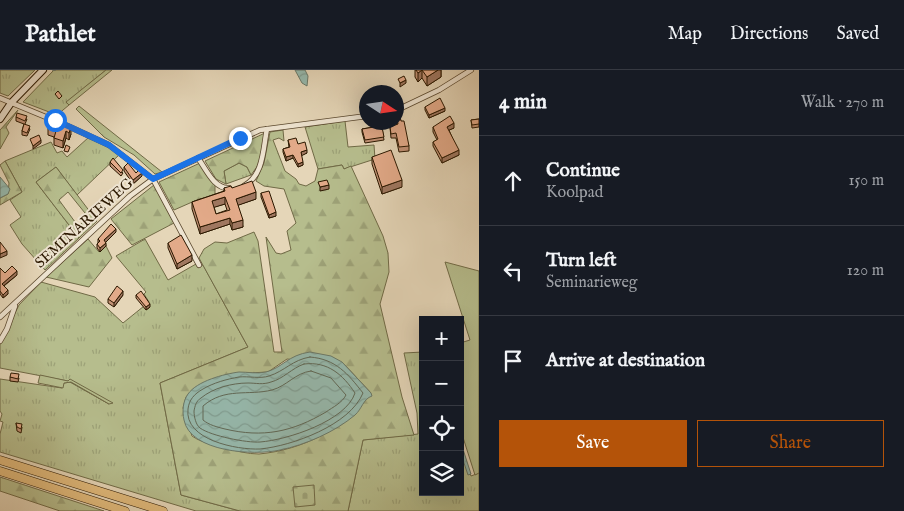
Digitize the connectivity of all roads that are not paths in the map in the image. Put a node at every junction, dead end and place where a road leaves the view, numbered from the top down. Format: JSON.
{"nodes":[{"id":1,"x":43,"y":70,"type":"edge"},
{"id":2,"x":471,"y":70,"type":"edge"},
{"id":3,"x":0,"y":98,"type":"edge"},
{"id":4,"x":11,"y":103,"type":"junction"},
{"id":5,"x":404,"y":106,"type":"edge"},
{"id":6,"x":359,"y":117,"type":"edge"},
{"id":7,"x":0,"y":119,"type":"edge"},
{"id":8,"x":267,"y":129,"type":"junction"},
{"id":9,"x":198,"y":158,"type":"junction"},
{"id":10,"x":153,"y":179,"type":"junction"},
{"id":11,"x":232,"y":188,"type":"edge"},
{"id":12,"x":239,"y":188,"type":"edge"},
{"id":13,"x":199,"y":265,"type":"dead end"},
{"id":14,"x":16,"y":304,"type":"junction"},
{"id":15,"x":0,"y":317,"type":"edge"},
{"id":16,"x":0,"y":341,"type":"edge"},
{"id":17,"x":0,"y":460,"type":"edge"},
{"id":18,"x":0,"y":471,"type":"edge"},
{"id":19,"x":125,"y":511,"type":"edge"},
{"id":20,"x":163,"y":511,"type":"edge"}],
"edges":[{"from":1,"to":4,"type":"street"},
{"from":2,"to":5,"type":"street"},
{"from":3,"to":4,"type":"street"},
{"from":4,"to":7,"type":"street"},
{"from":4,"to":10,"type":"street"},
{"from":6,"to":8,"type":"street","name":"SEMINARIEWEG"},
{"from":8,"to":9,"type":"street","name":"SEMINARIEWEG"},
{"from":8,"to":12,"type":"street"},
{"from":9,"to":10,"type":"street","name":"SEMINARIEWEG"},
{"from":9,"to":11,"type":"street"},
{"from":10,"to":13,"type":"street"},
{"from":10,"to":14,"type":"street","name":"SEMINARIEWEG"},
{"from":14,"to":15,"type":"street","name":"SEMINARIEWEG"},
{"from":14,"to":16,"type":"street"},
{"from":17,"to":20,"type":"highway"},
{"from":18,"to":19,"type":"highway"}]}
